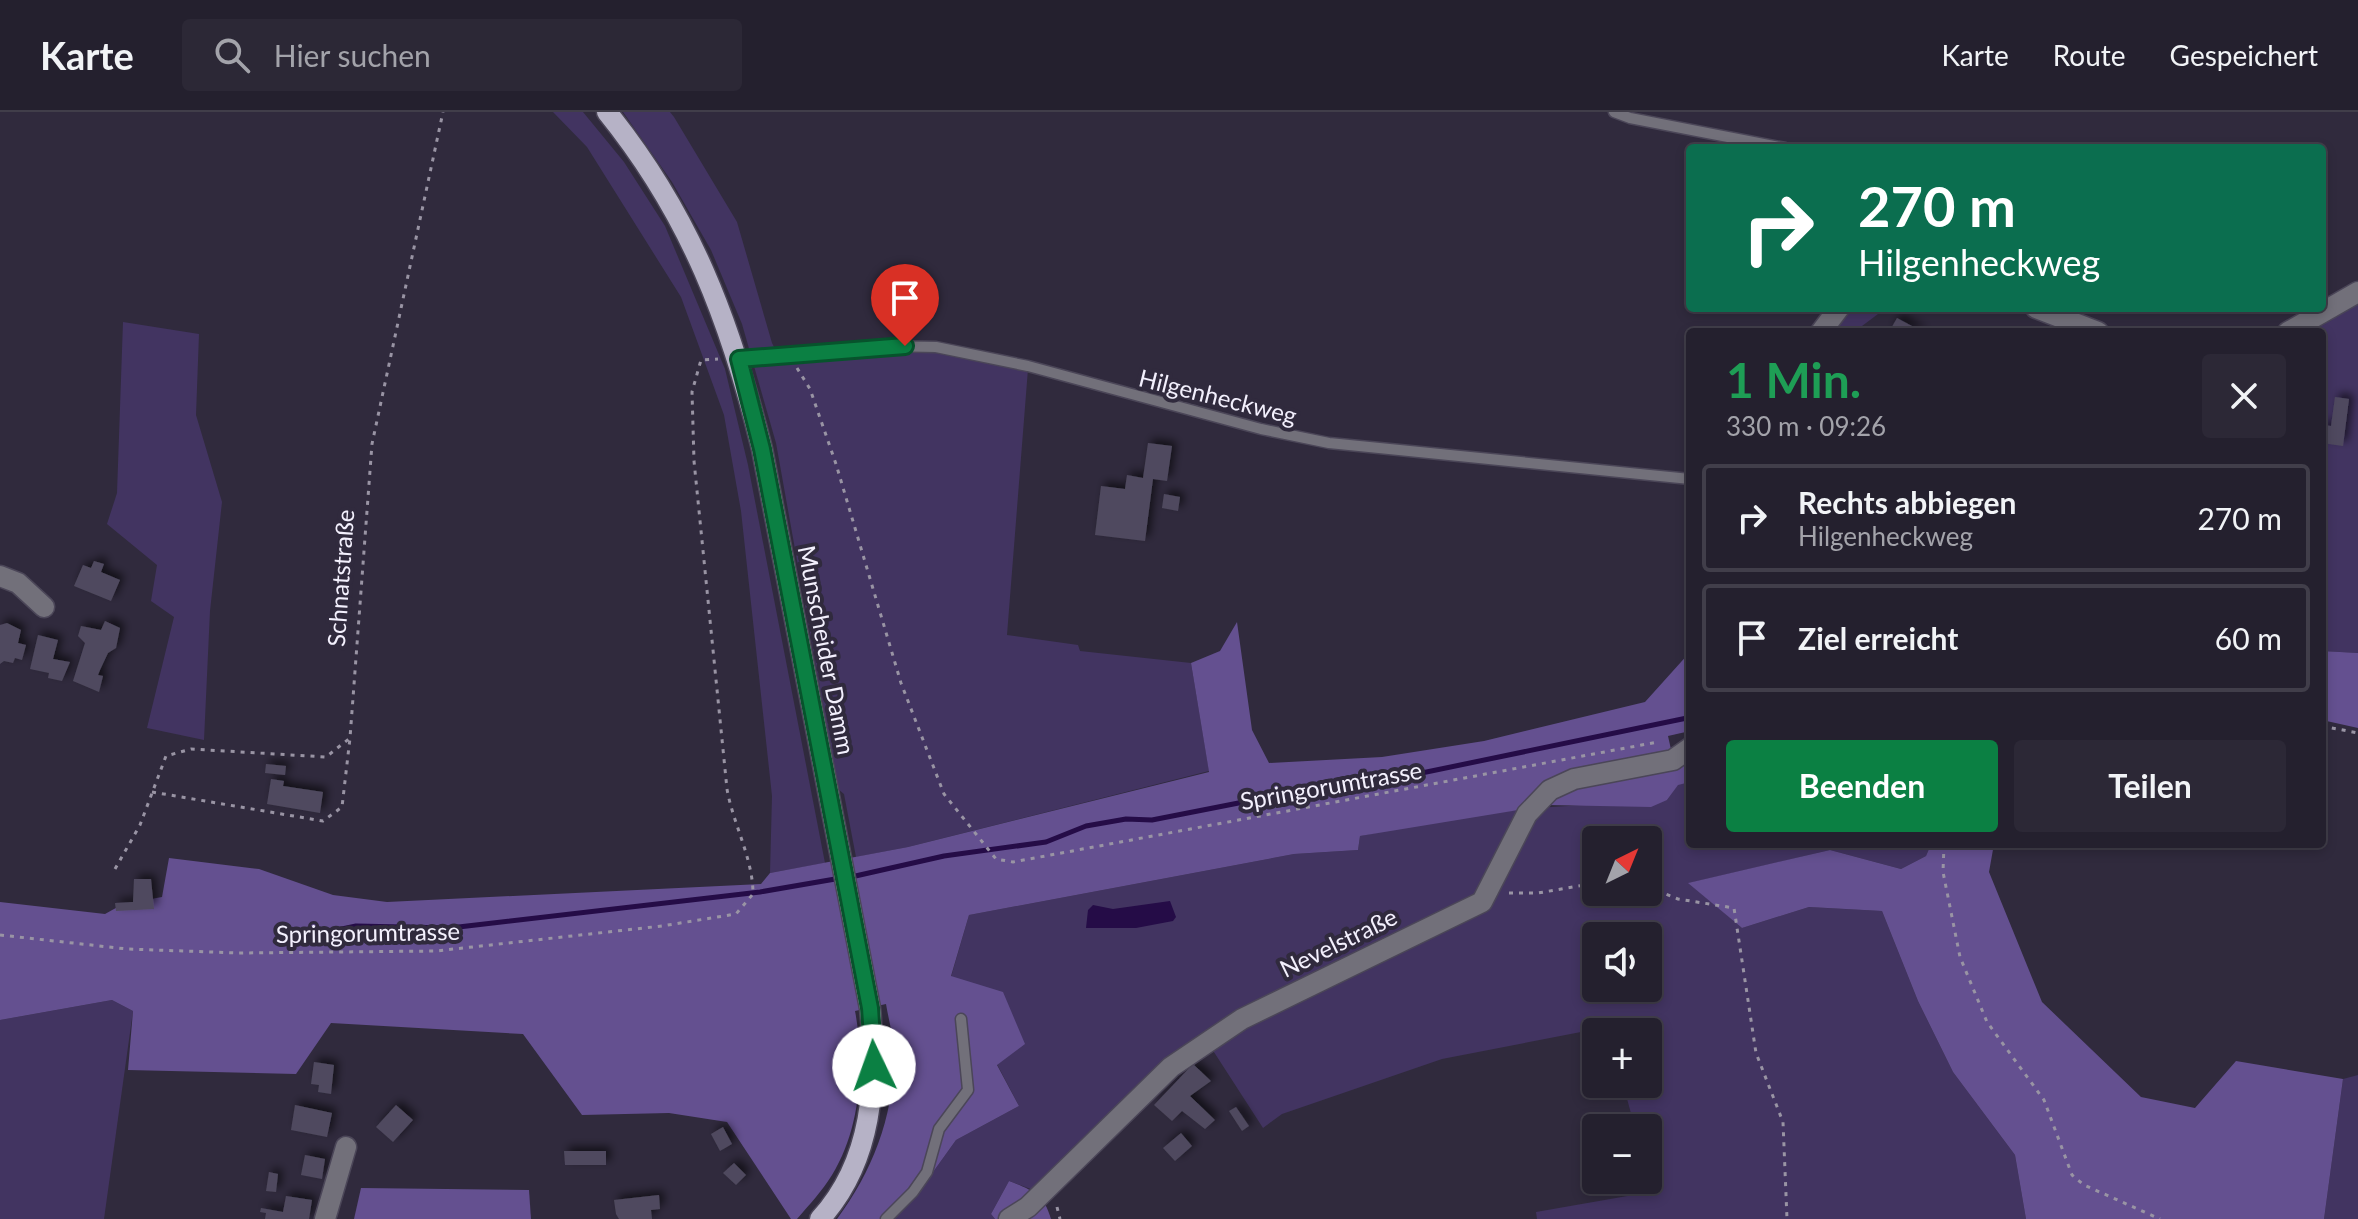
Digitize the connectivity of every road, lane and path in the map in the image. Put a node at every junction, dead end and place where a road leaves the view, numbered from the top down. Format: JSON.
{"nodes":[{"id":1,"x":443,"y":112,"type":"edge"},
{"id":2,"x":607,"y":112,"type":"edge"},
{"id":3,"x":1614,"y":112,"type":"edge"},
{"id":4,"x":1764,"y":144,"type":"edge"},
{"id":5,"x":2358,"y":292,"type":"edge"},
{"id":6,"x":2326,"y":310,"type":"edge"},
{"id":7,"x":2046,"y":312,"type":"edge"},
{"id":8,"x":2323,"y":312,"type":"edge"},
{"id":9,"x":2088,"y":328,"type":"edge"},
{"id":10,"x":2295,"y":328,"type":"edge"},
{"id":11,"x":789,"y":355,"type":"junction"},
{"id":12,"x":739,"y":359,"type":"junction"},
{"id":13,"x":701,"y":360,"type":"dead end"},
{"id":14,"x":1686,"y":479,"type":"edge"},
{"id":15,"x":0,"y":576,"type":"edge"},
{"id":16,"x":44,"y":607,"type":"dead end"},
{"id":17,"x":2326,"y":727,"type":"edge"},
{"id":18,"x":2358,"y":733,"type":"edge"},
{"id":19,"x":350,"y":738,"type":"junction"},
{"id":20,"x":1654,"y":743,"type":"dead end"},
{"id":21,"x":1686,"y":751,"type":"edge"},
{"id":22,"x":152,"y":792,"type":"junction"},
{"id":23,"x":1944,"y":848,"type":"edge"},
{"id":24,"x":115,"y":869,"type":"dead end"},
{"id":25,"x":1582,"y":885,"type":"edge"},
{"id":26,"x":1489,"y":893,"type":"junction"},
{"id":27,"x":1662,"y":893,"type":"edge"},
{"id":28,"x":0,"y":935,"type":"edge"},
{"id":29,"x":961,"y":1019,"type":"dead end"},
{"id":30,"x":346,"y":1147,"type":"dead end"},
{"id":31,"x":325,"y":1219,"type":"edge"},
{"id":32,"x":820,"y":1219,"type":"edge"},
{"id":33,"x":886,"y":1219,"type":"edge"},
{"id":34,"x":1009,"y":1219,"type":"edge"},
{"id":35,"x":1787,"y":1219,"type":"edge"},
{"id":36,"x":2160,"y":1219,"type":"edge"}],
"edges":[{"from":1,"to":19,"type":"path","name":"Schnatstraße"},
{"from":2,"to":12,"type":"main road","name":"Munscheider Damm"},
{"from":3,"to":4,"type":"lane"},
{"from":5,"to":6,"type":"street"},
{"from":7,"to":9,"type":"street"},
{"from":8,"to":10,"type":"street"},
{"from":11,"to":12,"type":"lane","name":"Hilgenheckweg"},
{"from":11,"to":14,"type":"lane","name":"Hilgenheckweg"},
{"from":11,"to":20,"type":"path","name":"Springorumtrasse"},
{"from":12,"to":32,"type":"main road","name":"Munscheider Damm"},
{"from":13,"to":28,"type":"path","name":"Springorumtrasse"},
{"from":15,"to":16,"type":"street"},
{"from":17,"to":18,"type":"path"},
{"from":19,"to":22,"type":"path"},
{"from":19,"to":22,"type":"path","name":"Schnatstraße"},
{"from":21,"to":26,"type":"street"},
{"from":22,"to":24,"type":"path"},
{"from":23,"to":36,"type":"path"},
{"from":25,"to":26,"type":"path"},
{"from":26,"to":34,"type":"street","name":"Nevelstraße"},
{"from":27,"to":35,"type":"path"},
{"from":29,"to":33,"type":"lane"},
{"from":30,"to":31,"type":"street"}]}
